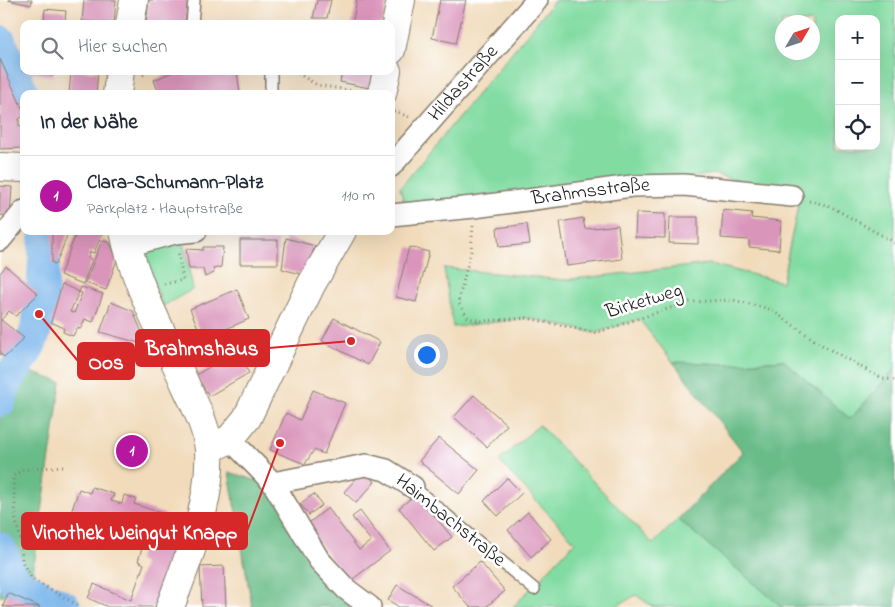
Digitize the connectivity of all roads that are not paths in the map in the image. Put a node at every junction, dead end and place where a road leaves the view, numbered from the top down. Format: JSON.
{"nodes":[{"id":1,"x":134,"y":0,"type":"edge"},
{"id":2,"x":194,"y":0,"type":"edge"},
{"id":3,"x":401,"y":0,"type":"edge"},
{"id":4,"x":537,"y":0,"type":"edge"},
{"id":5,"x":131,"y":20,"type":"edge"},
{"id":6,"x":192,"y":20,"type":"edge"},
{"id":7,"x":395,"y":30,"type":"edge"},
{"id":8,"x":119,"y":75,"type":"edge"},
{"id":9,"x":271,"y":75,"type":"edge"},
{"id":10,"x":384,"y":75,"type":"edge"},
{"id":11,"x":118,"y":90,"type":"edge"},
{"id":12,"x":271,"y":90,"type":"edge"},
{"id":13,"x":375,"y":90,"type":"edge"},
{"id":14,"x":395,"y":161,"type":"edge"},
{"id":15,"x":0,"y":167,"type":"edge"},
{"id":16,"x":20,"y":168,"type":"edge"},
{"id":17,"x":792,"y":196,"type":"road end"},
{"id":18,"x":395,"y":215,"type":"edge"},
{"id":19,"x":20,"y":217,"type":"edge"},
{"id":20,"x":155,"y":235,"type":"edge"},
{"id":21,"x":340,"y":235,"type":"edge"},
{"id":22,"x":125,"y":238,"type":"edge"},
{"id":23,"x":0,"y":240,"type":"edge"},
{"id":24,"x":219,"y":444,"type":"junction"},
{"id":25,"x":273,"y":483,"type":"junction"},
{"id":26,"x":413,"y":487,"type":"joint"},
{"id":27,"x":534,"y":589,"type":"dead end"},
{"id":28,"x":170,"y":607,"type":"edge"},
{"id":29,"x":370,"y":607,"type":"edge"}],
"edges":[{"from":1,"to":5,"type":"main road"},
{"from":2,"to":6,"type":"lane"},
{"from":3,"to":7,"type":"main road"},
{"from":4,"to":14,"type":"street","name":"Hildastraße"},
{"from":8,"to":11,"type":"main road"},
{"from":9,"to":12,"type":"lane"},
{"from":10,"to":13,"type":"main road"},
{"from":15,"to":16,"type":"main road"},
{"from":17,"to":18,"type":"street","name":"Brahmsstraße"},
{"from":19,"to":23,"type":"street"},
{"from":20,"to":22,"type":"street"},
{"from":21,"to":24,"type":"main road"},
{"from":22,"to":24,"type":"main road"},
{"from":24,"to":25,"type":"street"},
{"from":24,"to":28,"type":"main road"},
{"from":25,"to":26,"type":"street","name":"Haimbachstraße"},
{"from":25,"to":29,"type":"street"},
{"from":26,"to":27,"type":"lane","name":"Haimbachstraße"}]}
